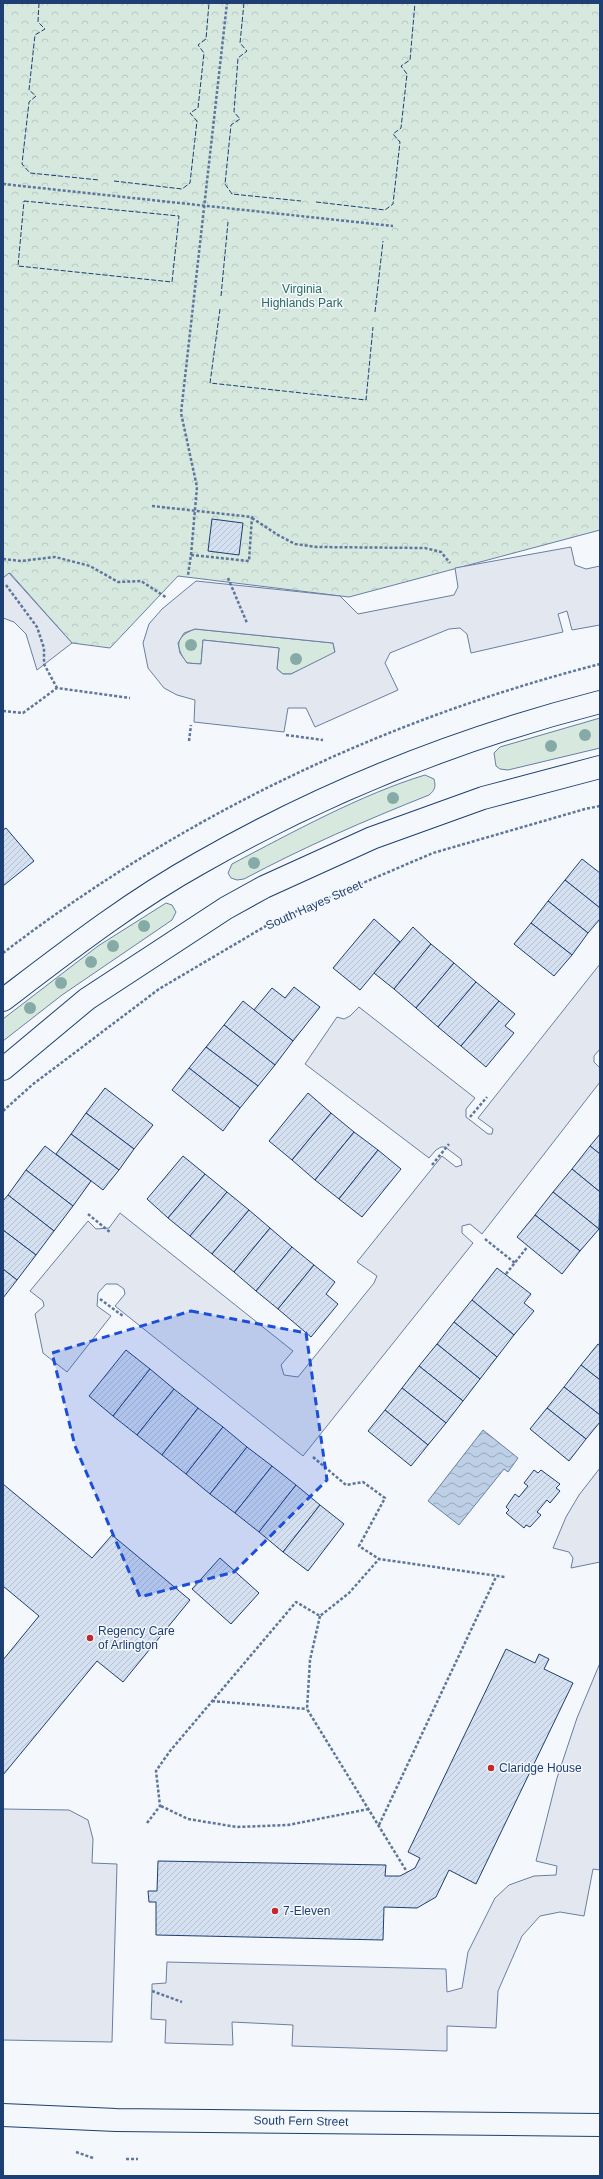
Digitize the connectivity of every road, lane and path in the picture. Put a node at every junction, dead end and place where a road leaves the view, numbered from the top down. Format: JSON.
{"nodes":[{"id":1,"x":227,"y":3,"type":"edge"},
{"id":2,"x":3,"y":184,"type":"edge"},
{"id":3,"x":206,"y":205,"type":"junction"},
{"id":4,"x":393,"y":226,"type":"dead end"},
{"id":5,"x":152,"y":506,"type":"dead end"},
{"id":6,"x":195,"y":511,"type":"junction"},
{"id":7,"x":252,"y":517,"type":"junction"},
{"id":8,"x":191,"y":555,"type":"junction"},
{"id":9,"x":3,"y":559,"type":"edge"},
{"id":10,"x":450,"y":563,"type":"dead end"},
{"id":11,"x":188,"y":574,"type":"dead end"},
{"id":12,"x":228,"y":578,"type":"dead end"},
{"id":13,"x":6,"y":585,"type":"dead end"},
{"id":14,"x":167,"y":598,"type":"dead end"},
{"id":15,"x":247,"y":623,"type":"dead end"},
{"id":16,"x":600,"y":664,"type":"edge"},
{"id":17,"x":58,"y":688,"type":"junction"},
{"id":18,"x":130,"y":698,"type":"dead end"},
{"id":19,"x":600,"y":702,"type":"edge"},
{"id":20,"x":3,"y":711,"type":"edge"},
{"id":21,"x":191,"y":725,"type":"dead end"},
{"id":22,"x":286,"y":735,"type":"dead end"},
{"id":23,"x":324,"y":740,"type":"dead end"},
{"id":24,"x":189,"y":741,"type":"dead end"},
{"id":25,"x":600,"y":767,"type":"edge"},
{"id":26,"x":600,"y":806,"type":"edge"},
{"id":27,"x":3,"y":953,"type":"edge"},
{"id":28,"x":3,"y":1000,"type":"edge"},
{"id":29,"x":3,"y":1069,"type":"edge"},
{"id":30,"x":487,"y":1097,"type":"dead end"},
{"id":31,"x":3,"y":1112,"type":"edge"},
{"id":32,"x":470,"y":1117,"type":"dead end"},
{"id":33,"x":449,"y":1144,"type":"dead end"},
{"id":34,"x":432,"y":1165,"type":"dead end"},
{"id":35,"x":88,"y":1214,"type":"dead end"},
{"id":36,"x":111,"y":1233,"type":"dead end"},
{"id":37,"x":485,"y":1239,"type":"dead end"},
{"id":38,"x":528,"y":1246,"type":"dead end"},
{"id":39,"x":514,"y":1263,"type":"junction"},
{"id":40,"x":506,"y":1274,"type":"dead end"},
{"id":41,"x":100,"y":1299,"type":"dead end"},
{"id":42,"x":123,"y":1316,"type":"dead end"},
{"id":43,"x":313,"y":1457,"type":"dead end"},
{"id":44,"x":379,"y":1559,"type":"junction"},
{"id":45,"x":496,"y":1576,"type":"junction"},
{"id":46,"x":506,"y":1577,"type":"dead end"},
{"id":47,"x":320,"y":1616,"type":"junction"},
{"id":48,"x":212,"y":1701,"type":"junction"},
{"id":49,"x":307,"y":1709,"type":"junction"},
{"id":50,"x":160,"y":1806,"type":"junction"},
{"id":51,"x":369,"y":1809,"type":"junction"},
{"id":52,"x":147,"y":1822,"type":"dead end"},
{"id":53,"x":378,"y":1825,"type":"junction"},
{"id":54,"x":407,"y":1872,"type":"dead end"},
{"id":55,"x":152,"y":1991,"type":"dead end"},
{"id":56,"x":182,"y":2002,"type":"dead end"},
{"id":57,"x":3,"y":2115,"type":"edge"},
{"id":58,"x":600,"y":2125,"type":"edge"},
{"id":59,"x":76,"y":2152,"type":"dead end"},
{"id":60,"x":93,"y":2158,"type":"dead end"},
{"id":61,"x":126,"y":2159,"type":"dead end"},
{"id":62,"x":138,"y":2159,"type":"dead end"}],
"edges":[{"from":1,"to":3,"type":"path"},
{"from":2,"to":3,"type":"path"},
{"from":3,"to":4,"type":"path"},
{"from":3,"to":6,"type":"path"},
{"from":5,"to":6,"type":"path"},
{"from":6,"to":7,"type":"path"},
{"from":6,"to":8,"type":"path"},
{"from":7,"to":8,"type":"path"},
{"from":7,"to":10,"type":"path"},
{"from":8,"to":11,"type":"path"},
{"from":9,"to":14,"type":"path"},
{"from":12,"to":15,"type":"path"},
{"from":13,"to":17,"type":"path"},
{"from":16,"to":27,"type":"path"},
{"from":17,"to":18,"type":"path"},
{"from":17,"to":20,"type":"path"},
{"from":19,"to":28,"type":"street"},
{"from":21,"to":24,"type":"path"},
{"from":22,"to":23,"type":"path"},
{"from":25,"to":29,"type":"street"},
{"from":26,"to":31,"type":"path","name":"South Hayes Street"},
{"from":30,"to":32,"type":"path"},
{"from":33,"to":34,"type":"path"},
{"from":35,"to":36,"type":"path"},
{"from":37,"to":39,"type":"path"},
{"from":38,"to":39,"type":"path"},
{"from":39,"to":40,"type":"path"},
{"from":41,"to":42,"type":"path"},
{"from":43,"to":44,"type":"path"},
{"from":44,"to":45,"type":"path"},
{"from":44,"to":47,"type":"path"},
{"from":45,"to":46,"type":"path"},
{"from":45,"to":53,"type":"path"},
{"from":47,"to":48,"type":"path"},
{"from":47,"to":49,"type":"path"},
{"from":48,"to":49,"type":"path"},
{"from":48,"to":50,"type":"path"},
{"from":49,"to":51,"type":"path"},
{"from":50,"to":51,"type":"path"},
{"from":50,"to":52,"type":"path"},
{"from":51,"to":53,"type":"path"},
{"from":53,"to":54,"type":"path"},
{"from":55,"to":56,"type":"path"},
{"from":57,"to":58,"type":"street","name":"South Fern Street"},
{"from":59,"to":60,"type":"path"},
{"from":61,"to":62,"type":"path"}]}
